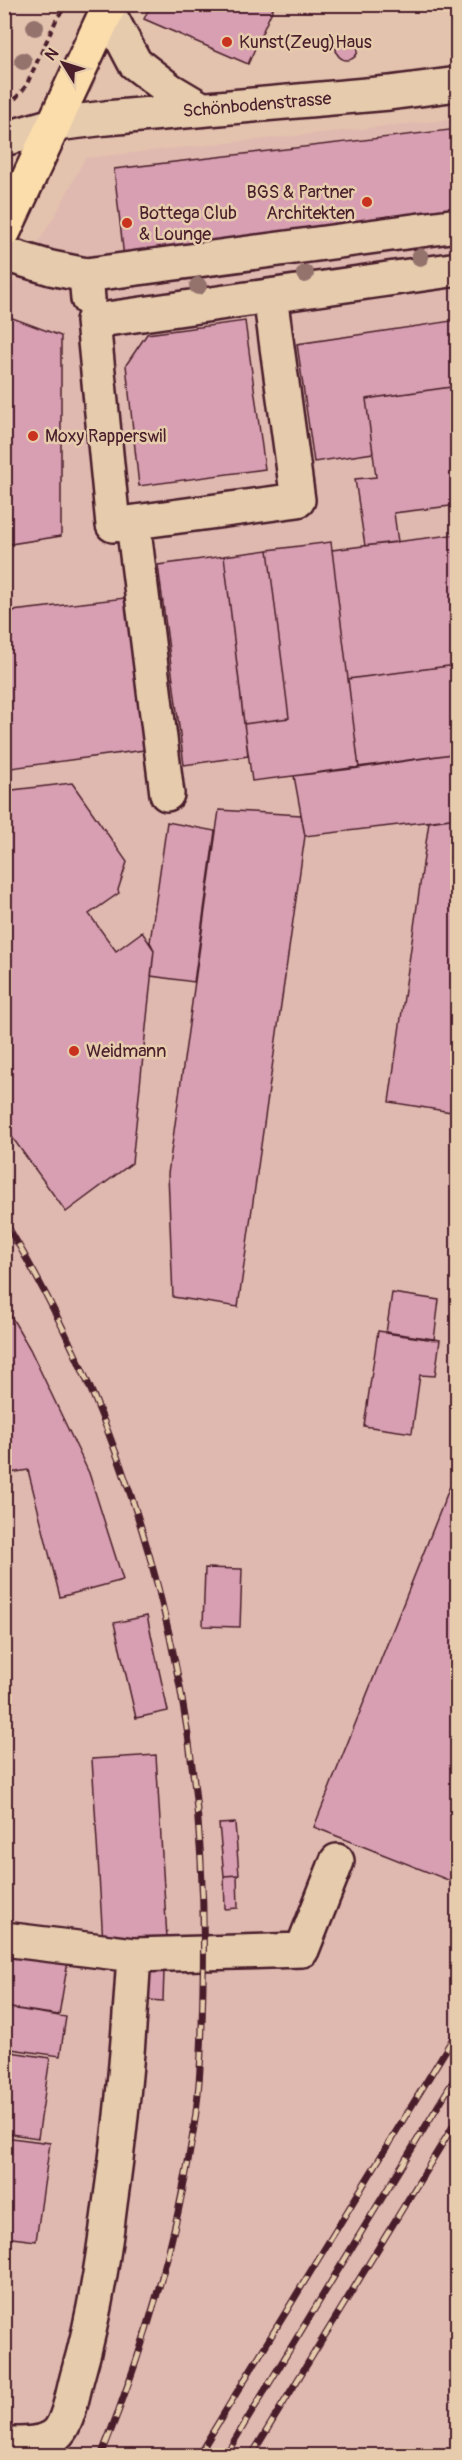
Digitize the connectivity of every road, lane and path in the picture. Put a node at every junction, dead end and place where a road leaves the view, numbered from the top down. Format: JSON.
{"nodes":[{"id":1,"x":69,"y":4,"type":"edge"},
{"id":2,"x":109,"y":7,"type":"edge"},
{"id":3,"x":458,"y":84,"type":"edge"},
{"id":4,"x":13,"y":101,"type":"dead end"},
{"id":5,"x":202,"y":110,"type":"junction"},
{"id":6,"x":56,"y":124,"type":"junction"},
{"id":7,"x":4,"y":139,"type":"edge"},
{"id":8,"x":458,"y":225,"type":"edge"},
{"id":9,"x":4,"y":231,"type":"edge"},
{"id":10,"x":4,"y":254,"type":"edge"},
{"id":11,"x":458,"y":269,"type":"edge"},
{"id":12,"x":270,"y":296,"type":"junction"},
{"id":13,"x":133,"y":523,"type":"junction"},
{"id":14,"x":167,"y":794,"type":"dead end"},
{"id":15,"x":337,"y":1861,"type":"dead end"},
{"id":16,"x":4,"y":1938,"type":"edge"},
{"id":17,"x":134,"y":1955,"type":"junction"},
{"id":18,"x":4,"y":2444,"type":"edge"}],
"edges":[{"from":1,"to":4,"type":"path"},
{"from":2,"to":5,"type":"street"},
{"from":2,"to":6,"type":"main road"},
{"from":3,"to":5,"type":"street","name":"Schönbodenstrasse"},
{"from":5,"to":6,"type":"street","name":"Schönbodenstrasse"},
{"from":6,"to":7,"type":"street","name":"Schönbodenstrasse"},
{"from":6,"to":9,"type":"main road"},
{"from":8,"to":10,"type":"street"},
{"from":11,"to":12,"type":"street"},
{"from":12,"to":13,"type":"street"},
{"from":12,"to":13,"type":"street"},
{"from":13,"to":14,"type":"street"},
{"from":15,"to":17,"type":"street"},
{"from":16,"to":17,"type":"street"},
{"from":17,"to":18,"type":"street"}]}
